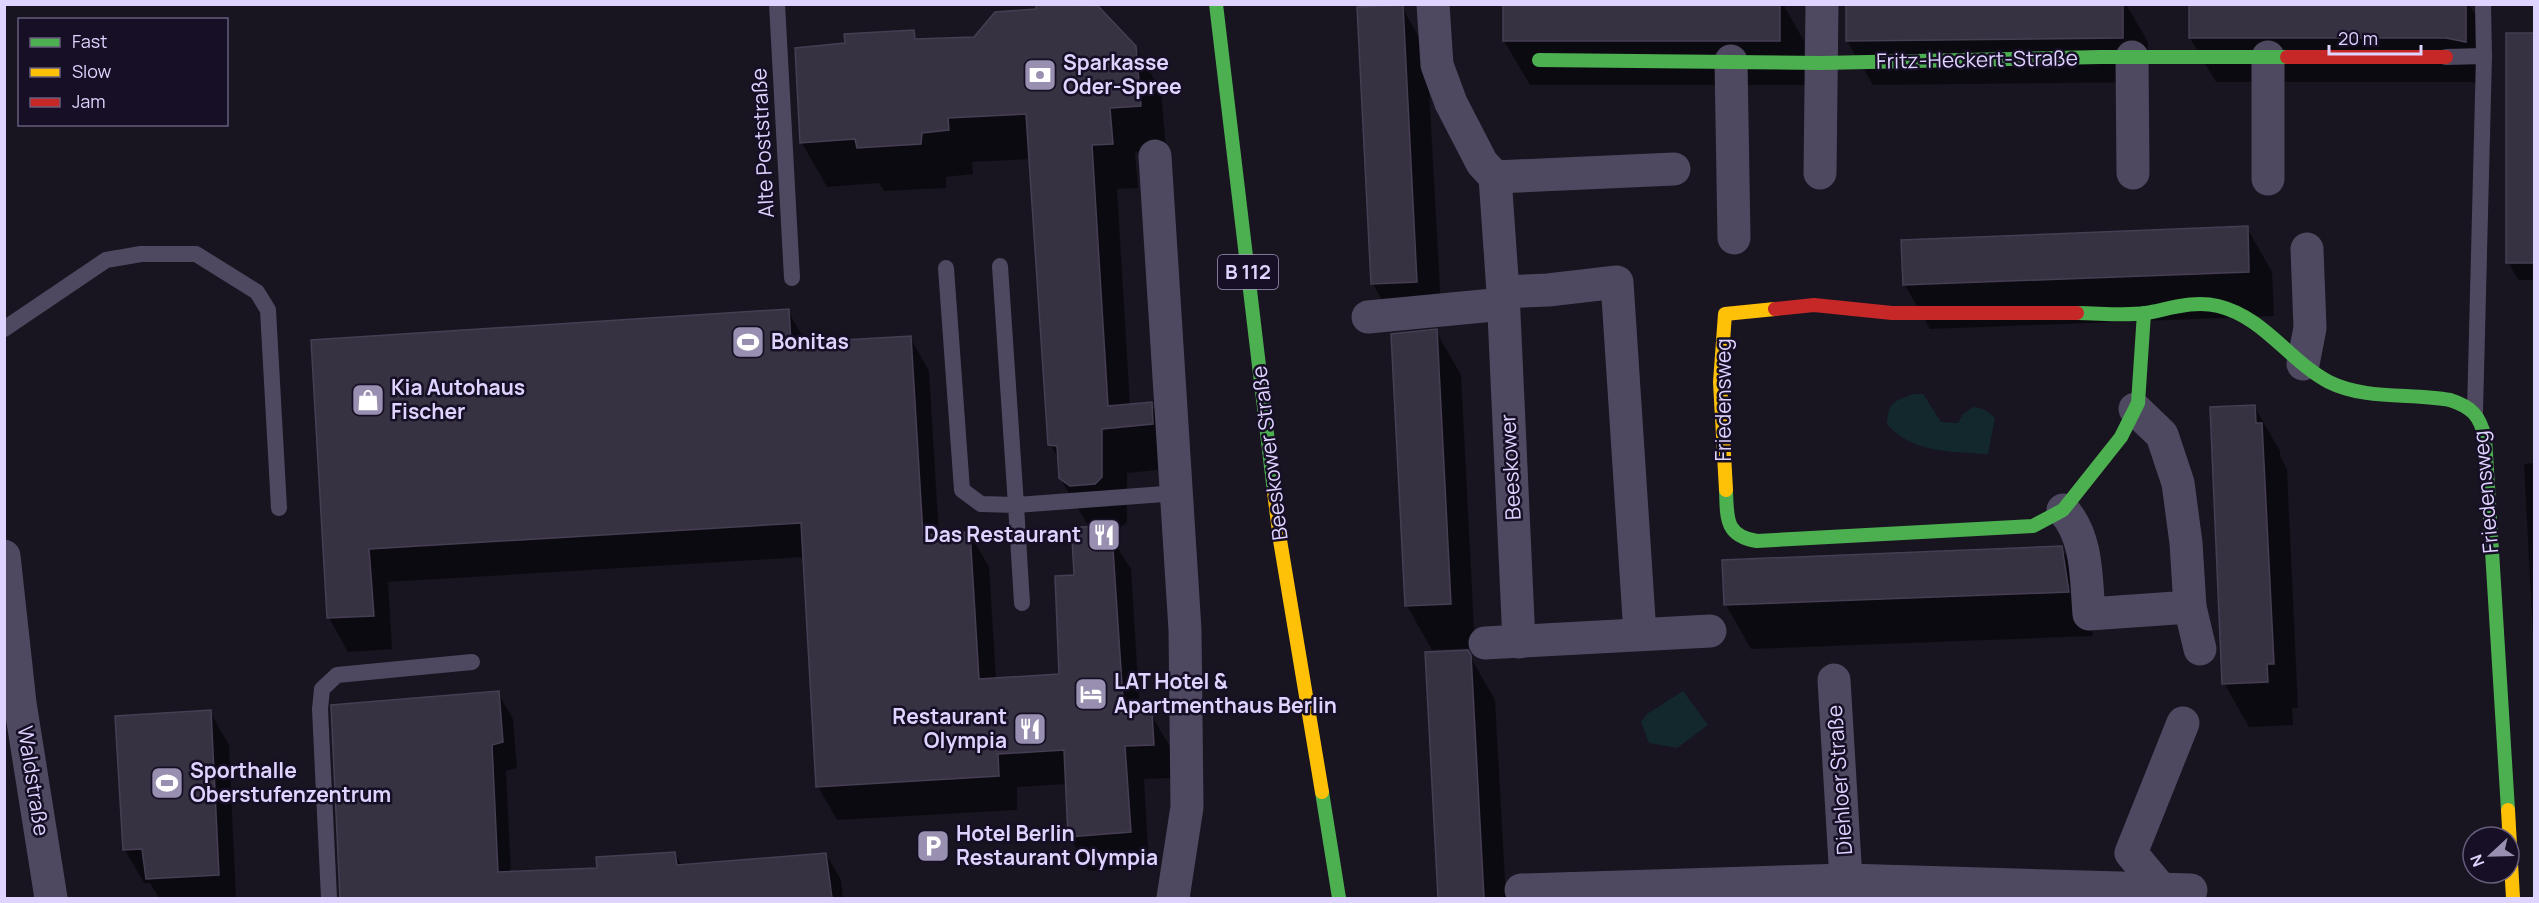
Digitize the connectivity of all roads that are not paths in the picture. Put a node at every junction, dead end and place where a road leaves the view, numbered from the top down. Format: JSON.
{"nodes":[{"id":1,"x":777,"y":4,"type":"edge"},
{"id":2,"x":1216,"y":4,"type":"edge"},
{"id":3,"x":1433,"y":4,"type":"edge"},
{"id":4,"x":1822,"y":4,"type":"edge"},
{"id":5,"x":2483,"y":4,"type":"edge"},
{"id":6,"x":2484,"y":56,"type":"junction"},
{"id":7,"x":2132,"y":57,"type":"junction"},
{"id":8,"x":2268,"y":57,"type":"junction"},
{"id":9,"x":2446,"y":57,"type":"joint"},
{"id":10,"x":1539,"y":60,"type":"dead end"},
{"id":11,"x":1731,"y":62,"type":"junction"},
{"id":12,"x":1821,"y":63,"type":"junction"},
{"id":13,"x":1155,"y":156,"type":"dead end"},
{"id":14,"x":1674,"y":169,"type":"dead end"},
{"id":15,"x":1820,"y":172,"type":"dead end"},
{"id":16,"x":2133,"y":173,"type":"dead end"},
{"id":17,"x":1495,"y":177,"type":"junction"},
{"id":18,"x":2268,"y":180,"type":"dead end"},
{"id":19,"x":1734,"y":238,"type":"dead end"},
{"id":20,"x":2307,"y":249,"type":"dead end"},
{"id":21,"x":1000,"y":266,"type":"dead end"},
{"id":22,"x":946,"y":268,"type":"dead end"},
{"id":23,"x":792,"y":278,"type":"dead end"},
{"id":24,"x":1504,"y":298,"type":"junction"},
{"id":25,"x":2144,"y":313,"type":"junction"},
{"id":26,"x":1368,"y":317,"type":"dead end"},
{"id":27,"x":4,"y":329,"type":"edge"},
{"id":28,"x":2303,"y":364,"type":"junction"},
{"id":29,"x":2135,"y":409,"type":"junction"},
{"id":30,"x":2475,"y":412,"type":"junction"},
{"id":31,"x":1178,"y":493,"type":"junction"},
{"id":32,"x":1016,"y":506,"type":"junction"},
{"id":33,"x":279,"y":507,"type":"dead end"},
{"id":34,"x":2062,"y":510,"type":"junction"},
{"id":35,"x":4,"y":556,"type":"edge"},
{"id":36,"x":1022,"y":603,"type":"dead end"},
{"id":37,"x":2190,"y":607,"type":"junction"},
{"id":38,"x":1710,"y":631,"type":"dead end"},
{"id":39,"x":1640,"y":634,"type":"junction"},
{"id":40,"x":1519,"y":642,"type":"junction"},
{"id":41,"x":1485,"y":643,"type":"dead end"},
{"id":42,"x":2200,"y":649,"type":"dead end"},
{"id":43,"x":472,"y":662,"type":"dead end"},
{"id":44,"x":1834,"y":680,"type":"dead end"},
{"id":45,"x":2183,"y":723,"type":"dead end"},
{"id":46,"x":1846,"y":889,"type":"edge"},
{"id":47,"x":1521,"y":890,"type":"dead end"},
{"id":48,"x":2170,"y":892,"type":"edge"},
{"id":49,"x":51,"y":898,"type":"edge"},
{"id":50,"x":329,"y":898,"type":"edge"},
{"id":51,"x":1173,"y":898,"type":"edge"},
{"id":52,"x":1339,"y":898,"type":"edge"},
{"id":53,"x":2513,"y":898,"type":"edge"}],
"edges":[{"from":1,"to":23,"type":"lane","name":"Alte Poststraße"},
{"from":2,"to":52,"type":"street","name":"Beeskower Straße","number":"B 112"},
{"from":3,"to":17,"type":"street"},
{"from":4,"to":12,"type":"street"},
{"from":5,"to":6,"type":"lane"},
{"from":6,"to":9,"type":"lane"},
{"from":6,"to":30,"type":"lane"},
{"from":7,"to":8,"type":"street","name":"Fritz-Heckert-Straße"},
{"from":7,"to":12,"type":"street","name":"Fritz-Heckert-Straße"},
{"from":7,"to":16,"type":"street"},
{"from":8,"to":9,"type":"street","name":"Fritz-Heckert-Straße"},
{"from":8,"to":18,"type":"street"},
{"from":10,"to":11,"type":"street","name":"Fritz-Heckert-Straße"},
{"from":11,"to":12,"type":"street","name":"Fritz-Heckert-Straße"},
{"from":11,"to":19,"type":"street"},
{"from":12,"to":15,"type":"street"},
{"from":13,"to":31,"type":"street"},
{"from":14,"to":17,"type":"street"},
{"from":17,"to":24,"type":"street"},
{"from":20,"to":28,"type":"street"},
{"from":21,"to":32,"type":"lane"},
{"from":22,"to":32,"type":"lane"},
{"from":24,"to":26,"type":"street"},
{"from":24,"to":39,"type":"street"},
{"from":24,"to":40,"type":"street","name":"Beeskower"},
{"from":25,"to":28,"type":"street","name":"Friedensweg"},
{"from":25,"to":29,"type":"street","name":"Friedensweg"},
{"from":25,"to":34,"type":"street","name":"Friedensweg"},
{"from":27,"to":33,"type":"lane"},
{"from":28,"to":30,"type":"street","name":"Friedensweg"},
{"from":29,"to":34,"type":"street","name":"Friedensweg"},
{"from":29,"to":37,"type":"street"},
{"from":30,"to":53,"type":"street","name":"Friedensweg"},
{"from":31,"to":32,"type":"lane"},
{"from":31,"to":51,"type":"street"},
{"from":32,"to":36,"type":"lane"},
{"from":34,"to":37,"type":"street"},
{"from":35,"to":49,"type":"street","name":"Waldstraße"},
{"from":37,"to":42,"type":"street"},
{"from":38,"to":39,"type":"street"},
{"from":39,"to":40,"type":"street"},
{"from":40,"to":41,"type":"street"},
{"from":43,"to":50,"type":"lane"},
{"from":44,"to":46,"type":"street","name":"Diehloer Straße"},
{"from":45,"to":48,"type":"street","name":"Diehloer Straße"},
{"from":46,"to":47,"type":"street","name":"Diehloer Straße"},
{"from":46,"to":48,"type":"street","name":"Diehloer Straße"}]}
